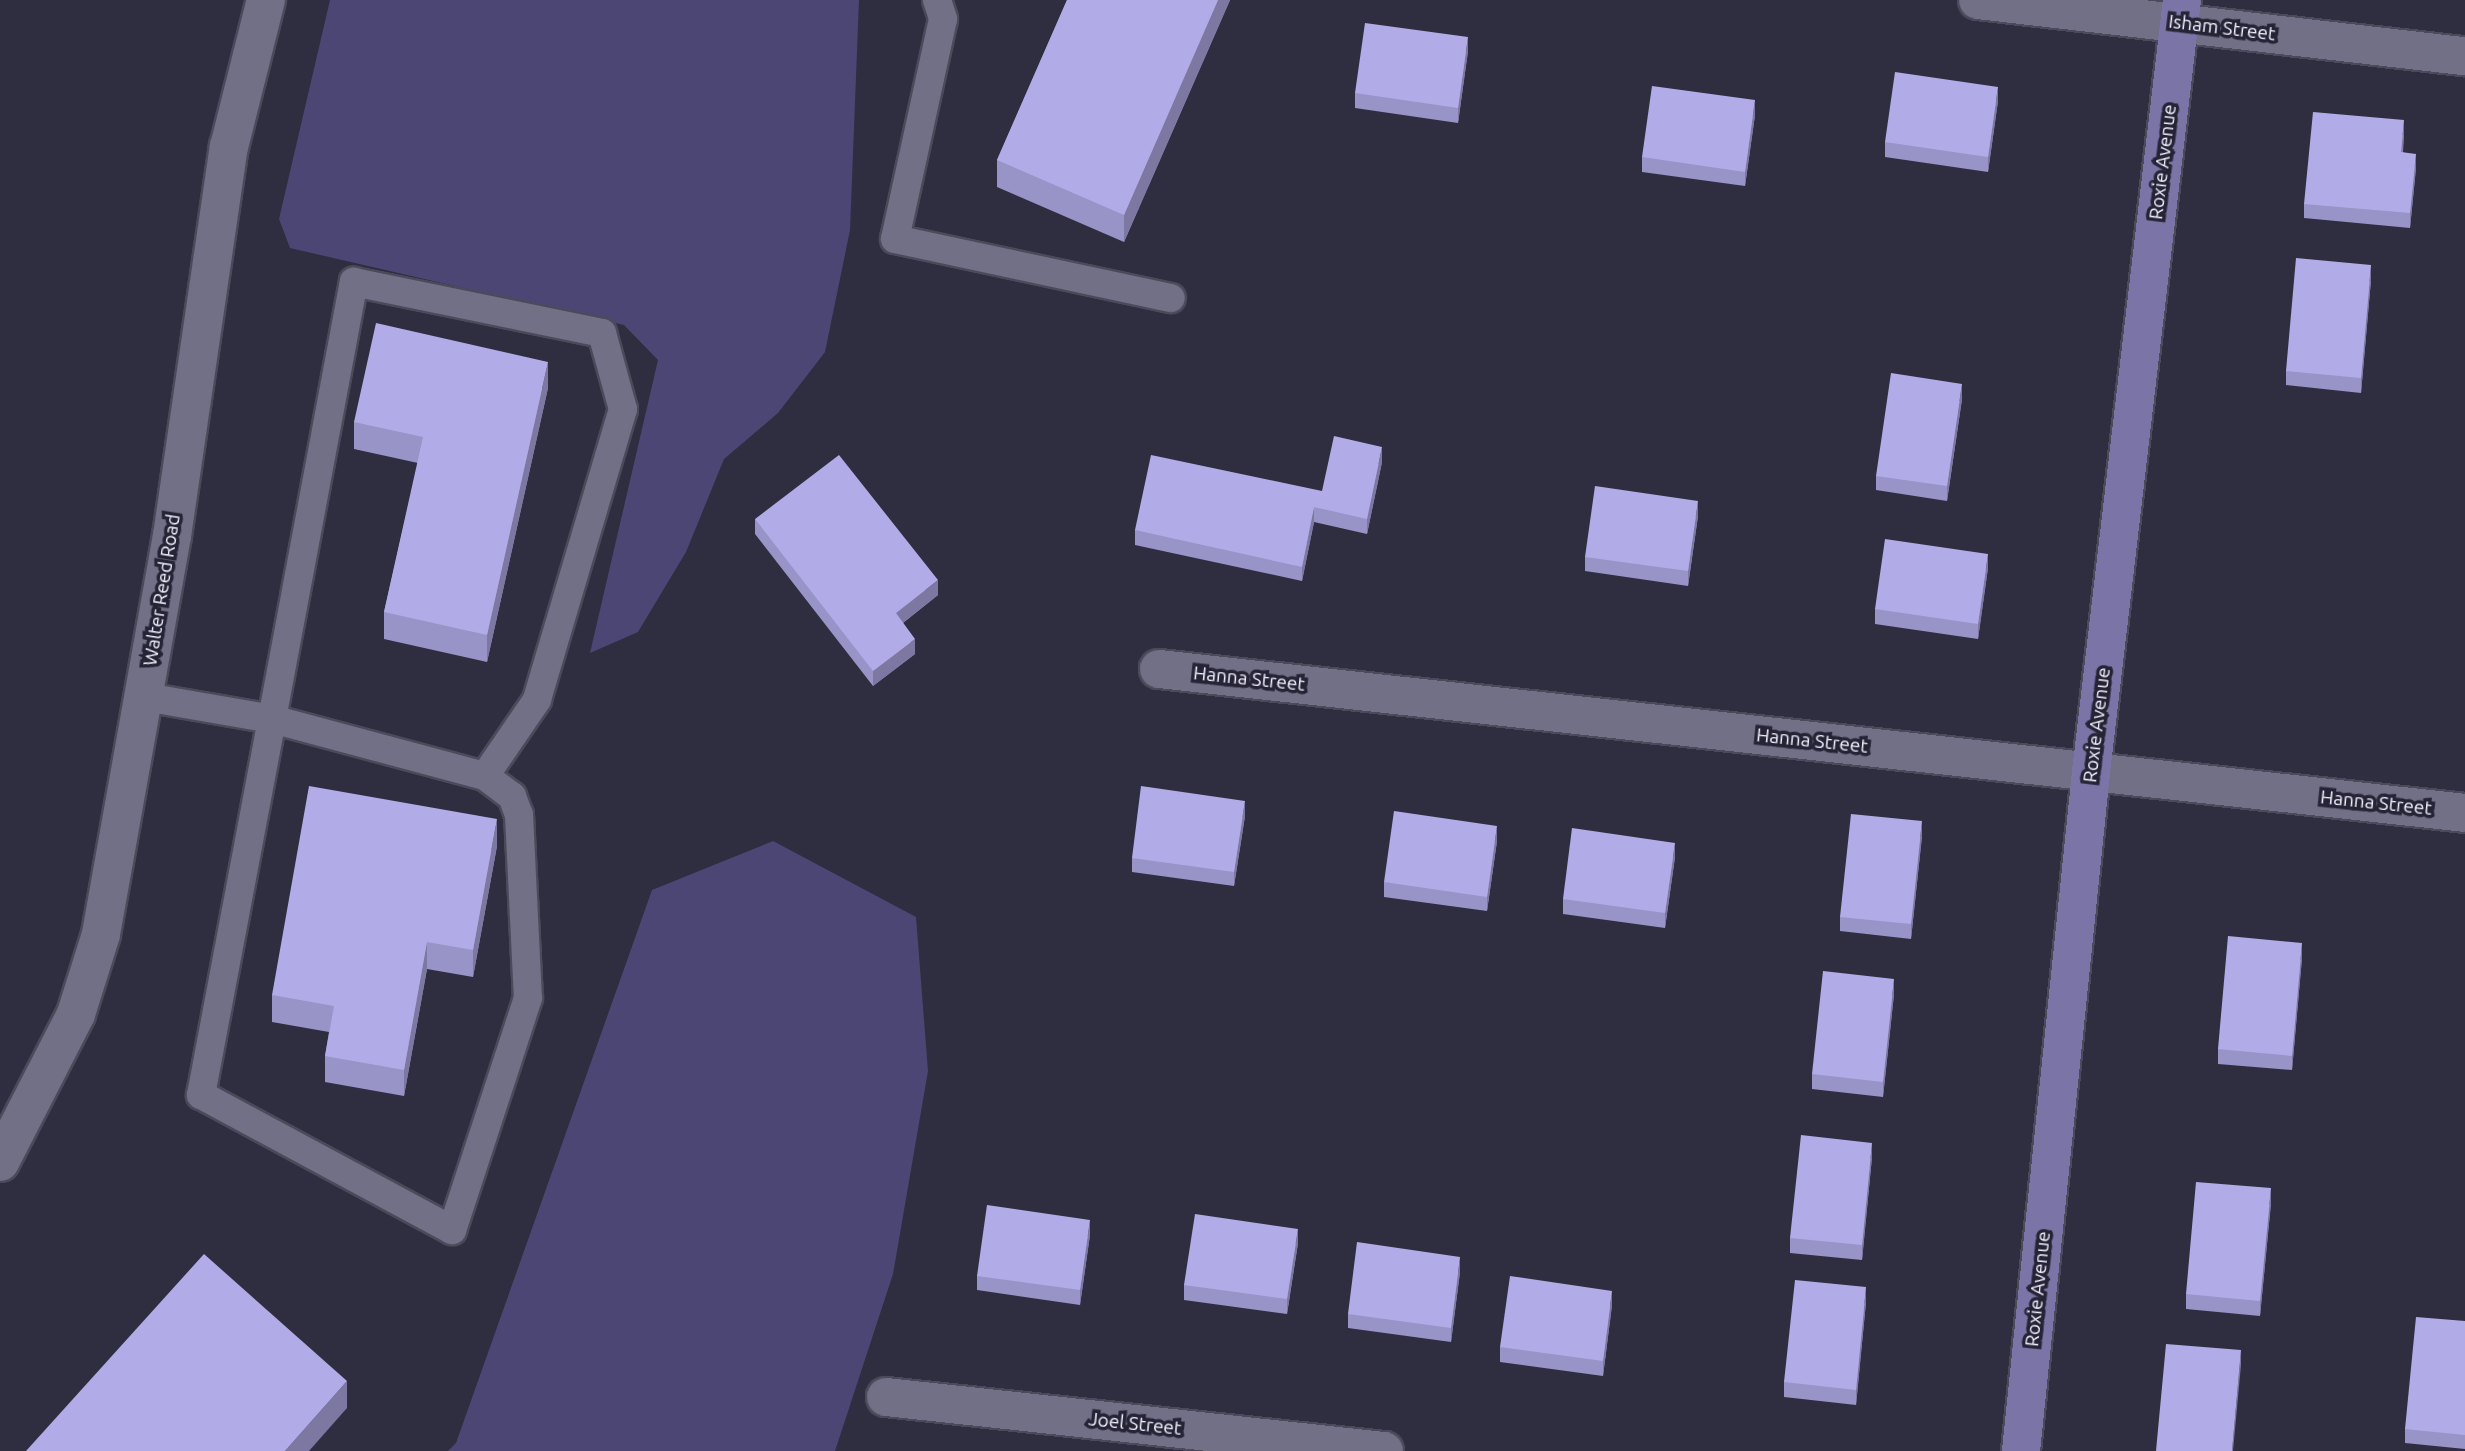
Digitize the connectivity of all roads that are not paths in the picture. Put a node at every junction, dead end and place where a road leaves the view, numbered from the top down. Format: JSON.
{"nodes":[{"id":1,"x":266,"y":0,"type":"edge"},
{"id":2,"x":937,"y":0,"type":"edge"},
{"id":3,"x":1978,"y":0,"type":"edge"},
{"id":4,"x":2181,"y":12,"type":"edge"},
{"id":5,"x":2465,"y":56,"type":"edge"},
{"id":6,"x":1171,"y":298,"type":"dead end"},
{"id":7,"x":1159,"y":669,"type":"dead end"},
{"id":8,"x":145,"y":697,"type":"junction"},
{"id":9,"x":272,"y":719,"type":"junction"},
{"id":10,"x":2091,"y":772,"type":"junction"},
{"id":11,"x":485,"y":776,"type":"junction"},
{"id":12,"x":2465,"y":813,"type":"edge"},
{"id":13,"x":0,"y":1162,"type":"edge"},
{"id":14,"x":886,"y":1397,"type":"dead end"},
{"id":15,"x":1384,"y":1451,"type":"edge"},
{"id":16,"x":2021,"y":1451,"type":"edge"}],
"edges":[{"from":1,"to":8,"type":"street","name":"Walter Reed Road"},
{"from":2,"to":6,"type":"lane"},
{"from":3,"to":4,"type":"street","name":"Isham Street"},
{"from":4,"to":5,"type":"street","name":"Isham Street"},
{"from":4,"to":10,"type":"street","name":"Roxie Avenue"},
{"from":7,"to":10,"type":"street","name":"Hanna Street"},
{"from":8,"to":9,"type":"lane"},
{"from":8,"to":13,"type":"street","name":"Walter Reed Road"},
{"from":9,"to":11,"type":"lane"},
{"from":9,"to":11,"type":"lane"},
{"from":9,"to":11,"type":"lane"},
{"from":10,"to":12,"type":"street","name":"Hanna Street"},
{"from":10,"to":16,"type":"street","name":"Roxie Avenue"},
{"from":14,"to":15,"type":"street","name":"Joel Street"}]}
